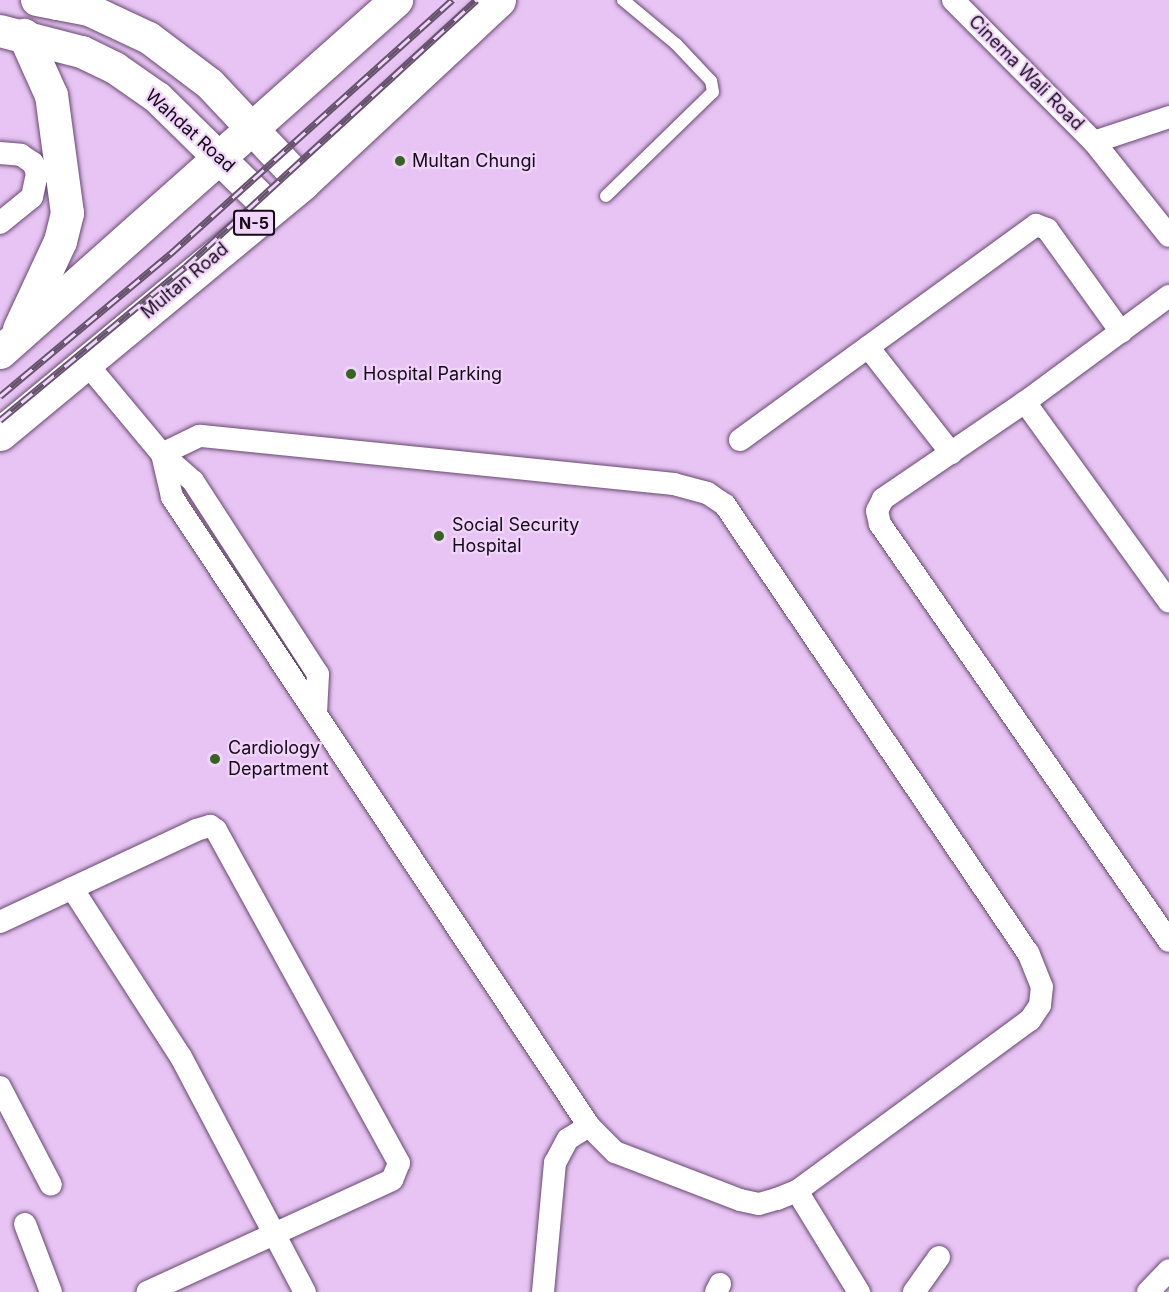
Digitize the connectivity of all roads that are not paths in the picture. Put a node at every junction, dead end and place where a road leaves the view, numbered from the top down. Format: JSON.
{"nodes":[{"id":1,"x":396,"y":0,"type":"edge"},
{"id":2,"x":499,"y":0,"type":"edge"},
{"id":3,"x":623,"y":0,"type":"edge"},
{"id":4,"x":953,"y":0,"type":"edge"},
{"id":5,"x":54,"y":1,"type":"edge"},
{"id":6,"x":12,"y":33,"type":"edge"},
{"id":7,"x":1169,"y":117,"type":"edge"},
{"id":8,"x":252,"y":129,"type":"junction"},
{"id":9,"x":1094,"y":142,"type":"junction"},
{"id":10,"x":0,"y":153,"type":"edge"},
{"id":11,"x":221,"y":157,"type":"junction"},
{"id":12,"x":50,"y":170,"type":"junction"},
{"id":13,"x":303,"y":183,"type":"junction"},
{"id":14,"x":606,"y":196,"type":"dead end"},
{"id":15,"x":271,"y":209,"type":"junction"},
{"id":16,"x":0,"y":223,"type":"edge"},
{"id":17,"x":1169,"y":236,"type":"edge"},
{"id":18,"x":1169,"y":296,"type":"edge"},
{"id":19,"x":1120,"y":332,"type":"junction"},
{"id":20,"x":7,"y":347,"type":"edge"},
{"id":21,"x":868,"y":348,"type":"junction"},
{"id":22,"x":87,"y":364,"type":"junction"},
{"id":23,"x":1025,"y":402,"type":"junction"},
{"id":24,"x":0,"y":434,"type":"edge"},
{"id":25,"x":740,"y":441,"type":"dead end"},
{"id":26,"x":951,"y":453,"type":"junction"},
{"id":27,"x":162,"y":454,"type":"junction"},
{"id":28,"x":1169,"y":602,"type":"edge"},
{"id":29,"x":72,"y":888,"type":"junction"},
{"id":30,"x":0,"y":922,"type":"edge"},
{"id":31,"x":1169,"y":941,"type":"edge"},
{"id":32,"x":0,"y":1087,"type":"edge"},
{"id":33,"x":589,"y":1126,"type":"junction"},
{"id":34,"x":51,"y":1185,"type":"dead end"},
{"id":35,"x":796,"y":1191,"type":"junction"},
{"id":36,"x":26,"y":1224,"type":"dead end"},
{"id":37,"x":277,"y":1233,"type":"junction"},
{"id":38,"x":939,"y":1257,"type":"dead end"},
{"id":39,"x":1169,"y":1270,"type":"edge"},
{"id":40,"x":162,"y":1289,"type":"edge"},
{"id":41,"x":51,"y":1292,"type":"edge"},
{"id":42,"x":305,"y":1292,"type":"edge"},
{"id":43,"x":543,"y":1292,"type":"edge"},
{"id":44,"x":859,"y":1292,"type":"edge"},
{"id":45,"x":914,"y":1292,"type":"edge"},
{"id":46,"x":1148,"y":1292,"type":"edge"}],
"edges":[{"from":1,"to":8,"type":"main road"},
{"from":2,"to":13,"type":"main road","name":"Multan Road","number":"N-5"},
{"from":3,"to":14,"type":"lane"},
{"from":4,"to":9,"type":"street","name":"Cinema Wali Road"},
{"from":5,"to":8,"type":"main road"},
{"from":6,"to":11,"type":"main road","name":"Wahdat Road"},
{"from":6,"to":12,"type":"main road"},
{"from":7,"to":9,"type":"street","name":"Cinema Wali Road"},
{"from":8,"to":11,"type":"main road"},
{"from":8,"to":13,"type":"main road"},
{"from":9,"to":17,"type":"street"},
{"from":10,"to":12,"type":"street"},
{"from":11,"to":15,"type":"main road","name":"Wahdat Road"},
{"from":11,"to":20,"type":"main road"},
{"from":12,"to":16,"type":"street"},
{"from":12,"to":20,"type":"main road"},
{"from":13,"to":15,"type":"main road","name":"Multan Road","number":"N-5"},
{"from":15,"to":22,"type":"main road","name":"Multan Road","number":"N-5"},
{"from":18,"to":19,"type":"street"},
{"from":19,"to":21,"type":"street"},
{"from":19,"to":23,"type":"street"},
{"from":21,"to":25,"type":"street"},
{"from":21,"to":26,"type":"street"},
{"from":22,"to":24,"type":"main road","name":"Multan Road","number":"N-5"},
{"from":22,"to":27,"type":"street"},
{"from":23,"to":26,"type":"street"},
{"from":23,"to":28,"type":"street"},
{"from":26,"to":31,"type":"street"},
{"from":27,"to":33,"type":"street"},
{"from":27,"to":35,"type":"street"},
{"from":29,"to":30,"type":"street"},
{"from":29,"to":37,"type":"street"},
{"from":29,"to":37,"type":"street"},
{"from":32,"to":34,"type":"street"},
{"from":33,"to":35,"type":"street"},
{"from":33,"to":43,"type":"street"},
{"from":35,"to":44,"type":"street"},
{"from":36,"to":41,"type":"street"},
{"from":37,"to":40,"type":"street"},
{"from":37,"to":42,"type":"street"},
{"from":38,"to":45,"type":"street"},
{"from":39,"to":46,"type":"street"}]}
